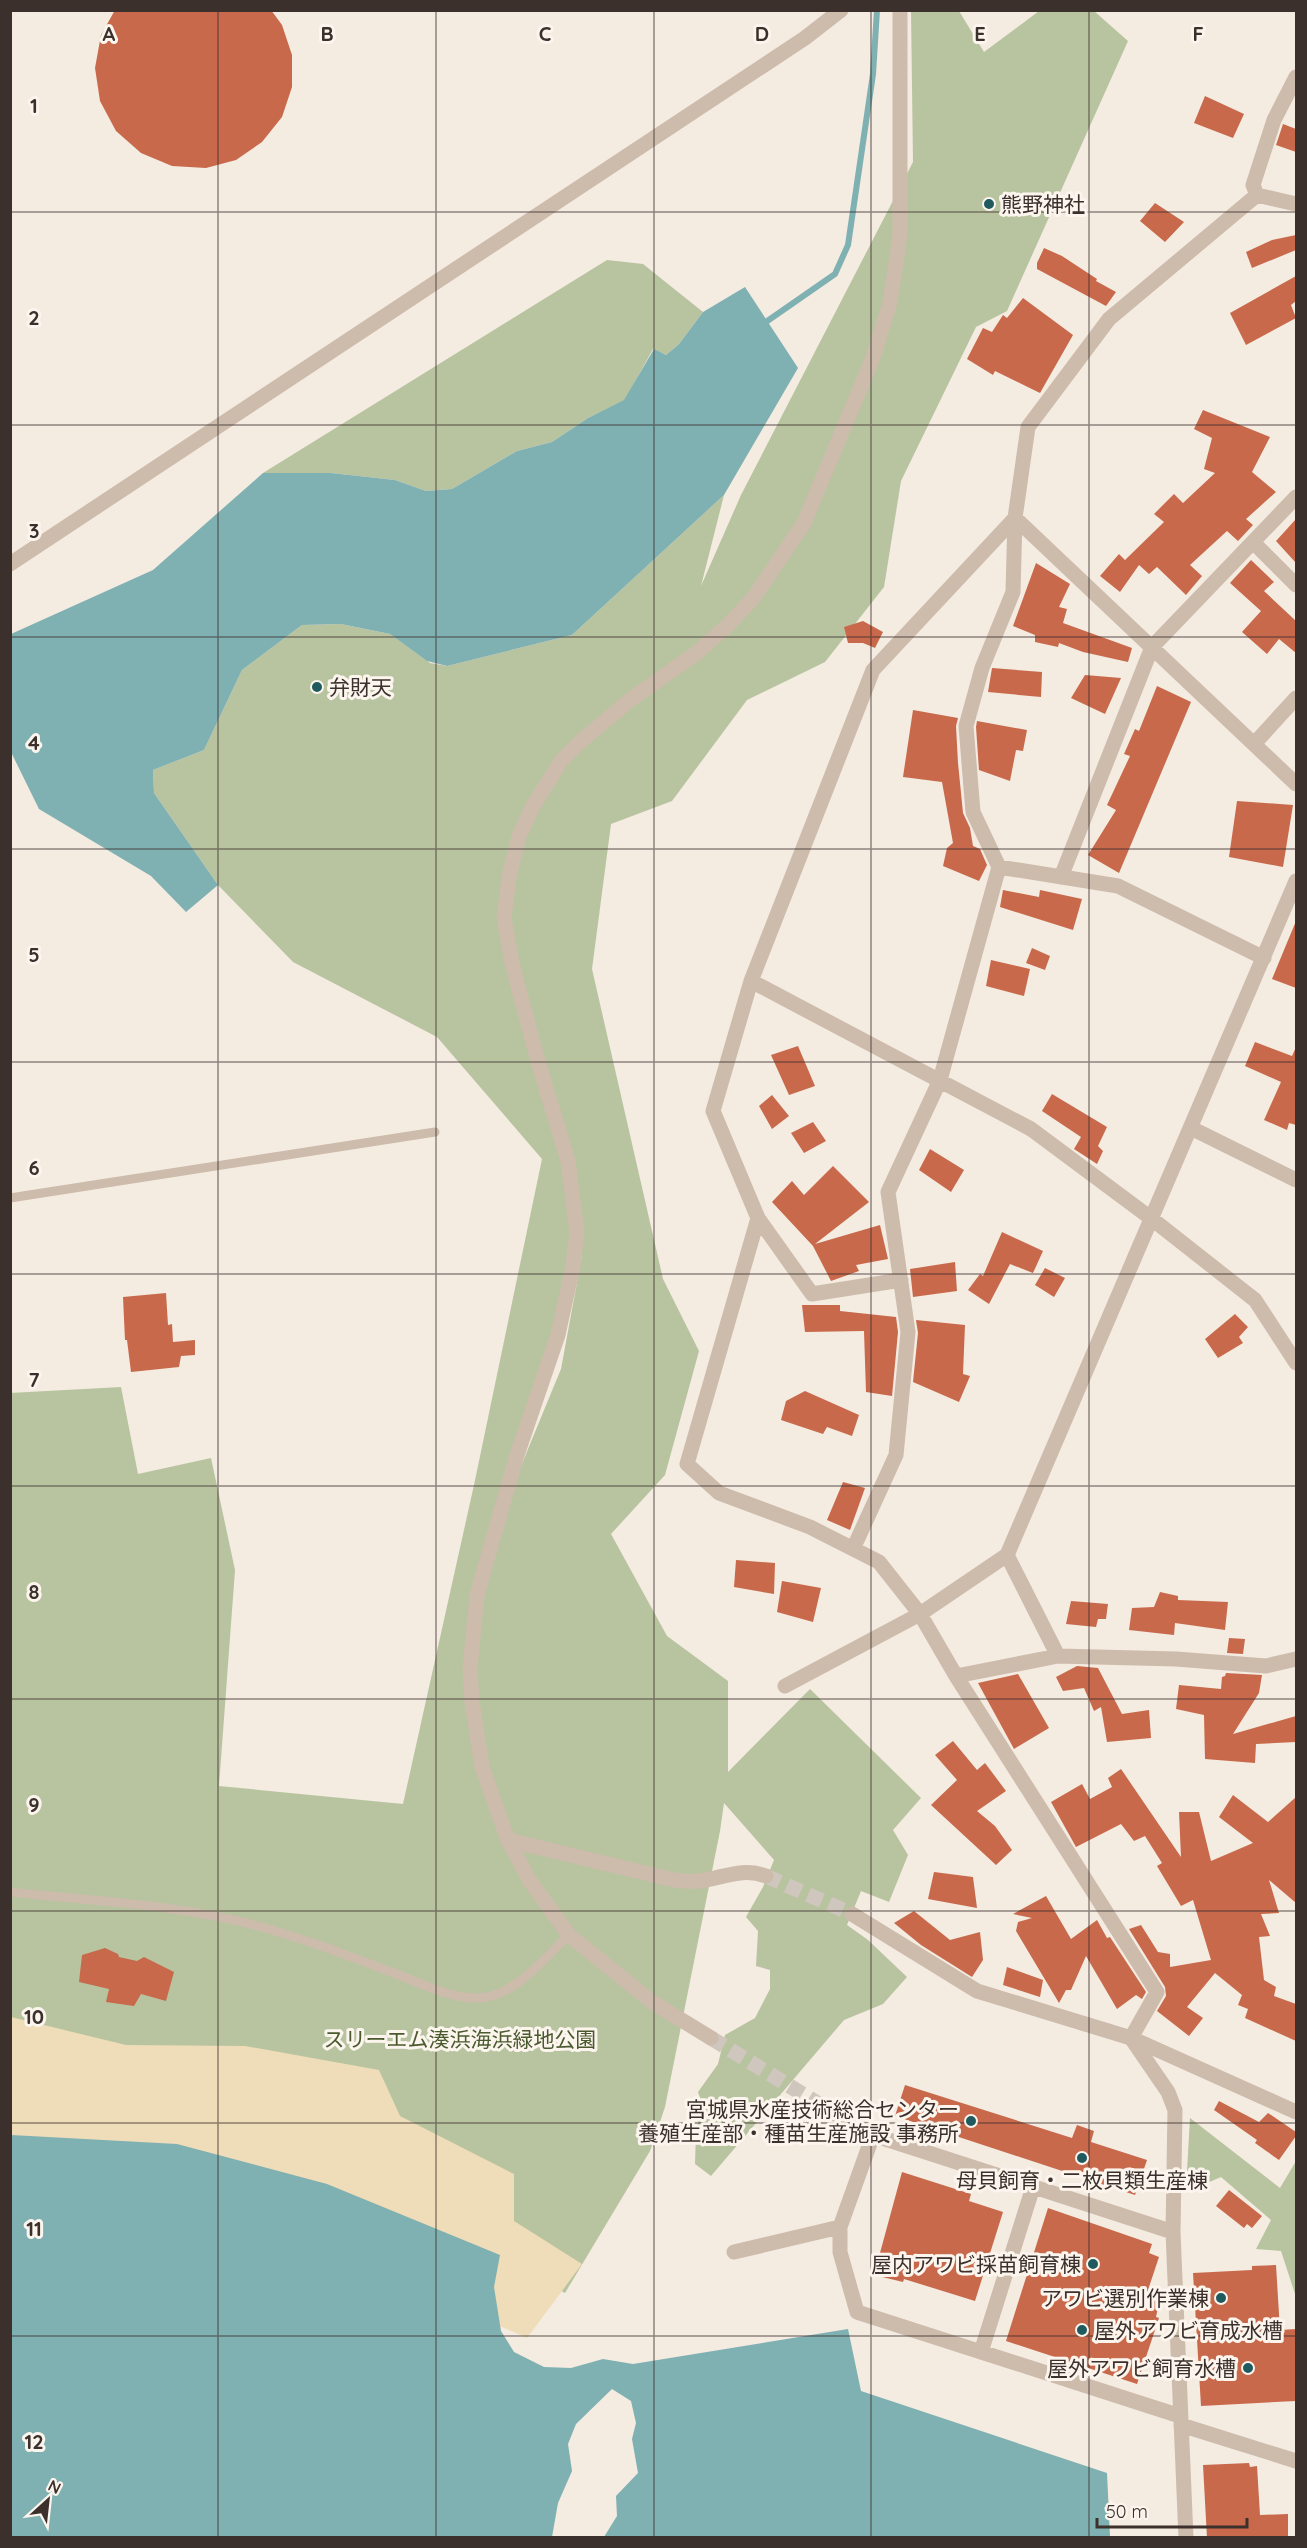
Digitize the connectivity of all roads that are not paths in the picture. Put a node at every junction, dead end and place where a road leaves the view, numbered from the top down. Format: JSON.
{"nodes":[{"id":1,"x":841,"y":10,"type":"edge"},
{"id":2,"x":900,"y":10,"type":"edge"},
{"id":3,"x":1296,"y":77,"type":"edge"},
{"id":4,"x":1257,"y":195,"type":"junction"},
{"id":5,"x":1296,"y":204,"type":"edge"},
{"id":6,"x":1296,"y":497,"type":"edge"},
{"id":7,"x":1015,"y":518,"type":"junction"},
{"id":8,"x":1253,"y":542,"type":"junction"},
{"id":9,"x":10,"y":564,"type":"edge"},
{"id":10,"x":1296,"y":585,"type":"edge"},
{"id":11,"x":1152,"y":647,"type":"junction"},
{"id":12,"x":1296,"y":698,"type":"edge"},
{"id":13,"x":1254,"y":744,"type":"junction"},
{"id":14,"x":1296,"y":784,"type":"edge"},
{"id":15,"x":999,"y":867,"type":"junction"},
{"id":16,"x":1061,"y":877,"type":"junction"},
{"id":17,"x":1296,"y":881,"type":"edge"},
{"id":18,"x":1264,"y":958,"type":"junction"},
{"id":19,"x":751,"y":981,"type":"junction"},
{"id":20,"x":940,"y":1080,"type":"junction"},
{"id":21,"x":1191,"y":1128,"type":"junction"},
{"id":22,"x":435,"y":1132,"type":"dead end"},
{"id":23,"x":1296,"y":1180,"type":"edge"},
{"id":24,"x":10,"y":1198,"type":"edge"},
{"id":25,"x":758,"y":1218,"type":"junction"},
{"id":26,"x":1152,"y":1219,"type":"junction"},
{"id":27,"x":901,"y":1280,"type":"junction"},
{"id":28,"x":1296,"y":1363,"type":"edge"},
{"id":29,"x":854,"y":1549,"type":"junction"},
{"id":30,"x":1007,"y":1555,"type":"junction"},
{"id":31,"x":920,"y":1614,"type":"junction"},
{"id":32,"x":1058,"y":1656,"type":"junction"},
{"id":33,"x":1296,"y":1659,"type":"edge"},
{"id":34,"x":956,"y":1676,"type":"junction"},
{"id":35,"x":785,"y":1686,"type":"dead end"},
{"id":36,"x":508,"y":1840,"type":"junction"},
{"id":37,"x":766,"y":1876,"type":"tunnel mouth"},
{"id":38,"x":10,"y":1892,"type":"edge"},
{"id":39,"x":852,"y":1914,"type":"tunnel mouth"},
{"id":40,"x":569,"y":1935,"type":"junction"},
{"id":41,"x":711,"y":2038,"type":"tunnel mouth"},
{"id":42,"x":1131,"y":2038,"type":"junction"},
{"id":43,"x":832,"y":2112,"type":"tunnel mouth"},
{"id":44,"x":1296,"y":2112,"type":"edge"},
{"id":45,"x":873,"y":2135,"type":"junction"},
{"id":46,"x":1033,"y":2187,"type":"junction"},
{"id":47,"x":840,"y":2227,"type":"junction"},
{"id":48,"x":1173,"y":2232,"type":"junction"},
{"id":49,"x":734,"y":2252,"type":"dead end"},
{"id":50,"x":981,"y":2352,"type":"junction"},
{"id":51,"x":1181,"y":2421,"type":"junction"},
{"id":52,"x":1296,"y":2462,"type":"edge"},
{"id":53,"x":1186,"y":2538,"type":"edge"}],
"edges":[{"from":1,"to":9,"type":"street"},
{"from":2,"to":36,"type":"street"},
{"from":3,"to":4,"type":"street"},
{"from":4,"to":5,"type":"street"},
{"from":4,"to":7,"type":"street"},
{"from":6,"to":8,"type":"street"},
{"from":7,"to":11,"type":"street"},
{"from":7,"to":15,"type":"street"},
{"from":7,"to":19,"type":"street"},
{"from":8,"to":10,"type":"street"},
{"from":8,"to":11,"type":"street"},
{"from":11,"to":13,"type":"street"},
{"from":11,"to":16,"type":"street"},
{"from":12,"to":13,"type":"street"},
{"from":13,"to":14,"type":"street"},
{"from":15,"to":16,"type":"street"},
{"from":15,"to":20,"type":"street"},
{"from":16,"to":18,"type":"street"},
{"from":17,"to":18,"type":"street"},
{"from":18,"to":21,"type":"street"},
{"from":19,"to":20,"type":"street"},
{"from":19,"to":25,"type":"street"},
{"from":20,"to":26,"type":"street"},
{"from":20,"to":27,"type":"street"},
{"from":21,"to":23,"type":"street"},
{"from":21,"to":26,"type":"street"},
{"from":22,"to":24,"type":"lane"},
{"from":25,"to":27,"type":"street"},
{"from":25,"to":29,"type":"street"},
{"from":26,"to":28,"type":"street"},
{"from":26,"to":30,"type":"street"},
{"from":27,"to":29,"type":"street"},
{"from":29,"to":31,"type":"street"},
{"from":30,"to":31,"type":"street"},
{"from":30,"to":32,"type":"street"},
{"from":31,"to":34,"type":"street"},
{"from":31,"to":35,"type":"street"},
{"from":32,"to":33,"type":"street"},
{"from":32,"to":34,"type":"street"},
{"from":34,"to":42,"type":"street"},
{"from":36,"to":37,"type":"street"},
{"from":36,"to":40,"type":"street"},
{"from":38,"to":40,"type":"lane"},
{"from":39,"to":42,"type":"street"},
{"from":40,"to":41,"type":"street"},
{"from":42,"to":44,"type":"street"},
{"from":42,"to":48,"type":"street"},
{"from":43,"to":45,"type":"street"},
{"from":45,"to":46,"type":"street"},
{"from":45,"to":47,"type":"street"},
{"from":46,"to":48,"type":"street"},
{"from":46,"to":50,"type":"street"},
{"from":47,"to":49,"type":"street"},
{"from":47,"to":50,"type":"street"},
{"from":48,"to":51,"type":"street"},
{"from":50,"to":51,"type":"street"},
{"from":51,"to":52,"type":"street"},
{"from":51,"to":53,"type":"street"}]}
